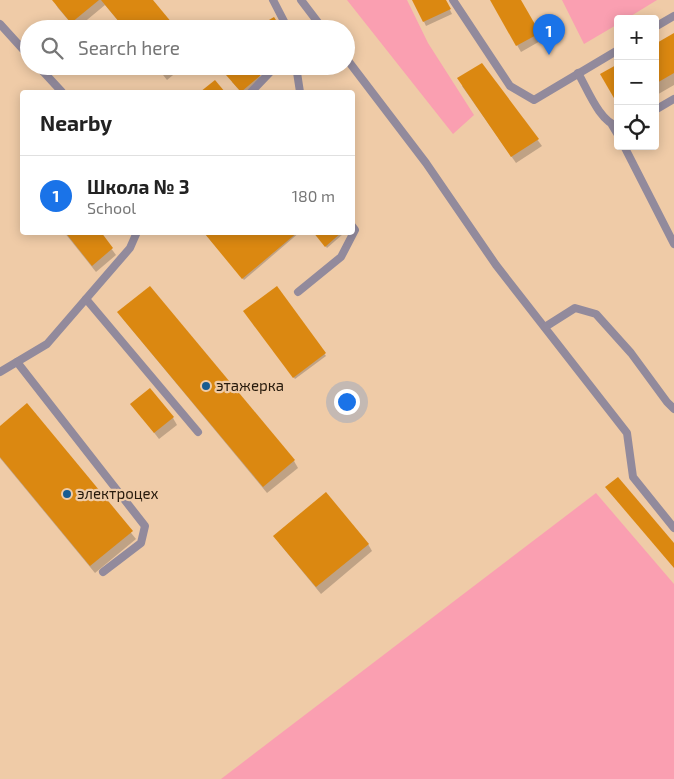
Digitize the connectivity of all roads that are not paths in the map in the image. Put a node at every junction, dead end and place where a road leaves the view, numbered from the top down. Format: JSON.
{"nodes":[{"id":1,"x":273,"y":0,"type":"edge"},
{"id":2,"x":301,"y":0,"type":"edge"},
{"id":3,"x":453,"y":0,"type":"edge"},
{"id":4,"x":674,"y":16,"type":"edge"},
{"id":5,"x":283,"y":20,"type":"edge"},
{"id":6,"x":316,"y":20,"type":"edge"},
{"id":7,"x":0,"y":24,"type":"edge"},
{"id":8,"x":659,"y":25,"type":"edge"},
{"id":9,"x":20,"y":46,"type":"edge"},
{"id":10,"x":614,"y":52,"type":"edge"},
{"id":11,"x":355,"y":70,"type":"edge"},
{"id":12,"x":578,"y":73,"type":"junction"},
{"id":13,"x":46,"y":75,"type":"edge"},
{"id":14,"x":267,"y":75,"type":"edge"},
{"id":15,"x":297,"y":75,"type":"edge"},
{"id":16,"x":60,"y":90,"type":"edge"},
{"id":17,"x":253,"y":90,"type":"edge"},
{"id":18,"x":300,"y":90,"type":"edge"},
{"id":19,"x":674,"y":99,"type":"edge"},
{"id":20,"x":659,"y":108,"type":"edge"},
{"id":21,"x":614,"y":124,"type":"edge"},
{"id":22,"x":626,"y":150,"type":"edge"},
{"id":23,"x":136,"y":235,"type":"edge"},
{"id":24,"x":352,"y":235,"type":"edge"},
{"id":25,"x":674,"y":244,"type":"edge"},
{"id":26,"x":298,"y":292,"type":"dead end"},
{"id":27,"x":86,"y":299,"type":"junction"},
{"id":28,"x":544,"y":327,"type":"junction"},
{"id":29,"x":17,"y":362,"type":"junction"},
{"id":30,"x":0,"y":372,"type":"edge"},
{"id":31,"x":674,"y":409,"type":"edge"},
{"id":32,"x":198,"y":432,"type":"dead end"},
{"id":33,"x":674,"y":528,"type":"edge"},
{"id":34,"x":102,"y":572,"type":"dead end"}],
"edges":[{"from":1,"to":5,"type":"lane"},
{"from":2,"to":6,"type":"lane"},
{"from":3,"to":12,"type":"lane"},
{"from":4,"to":8,"type":"lane"},
{"from":7,"to":9,"type":"lane"},
{"from":10,"to":12,"type":"lane"},
{"from":11,"to":28,"type":"lane"},
{"from":12,"to":21,"type":"lane"},
{"from":13,"to":16,"type":"lane"},
{"from":14,"to":17,"type":"lane"},
{"from":15,"to":18,"type":"lane"},
{"from":19,"to":20,"type":"lane"},
{"from":22,"to":25,"type":"lane"},
{"from":23,"to":27,"type":"lane"},
{"from":24,"to":26,"type":"lane"},
{"from":27,"to":29,"type":"lane"},
{"from":27,"to":32,"type":"lane"},
{"from":28,"to":31,"type":"lane"},
{"from":28,"to":33,"type":"lane"},
{"from":29,"to":30,"type":"lane"},
{"from":29,"to":34,"type":"lane"}]}
